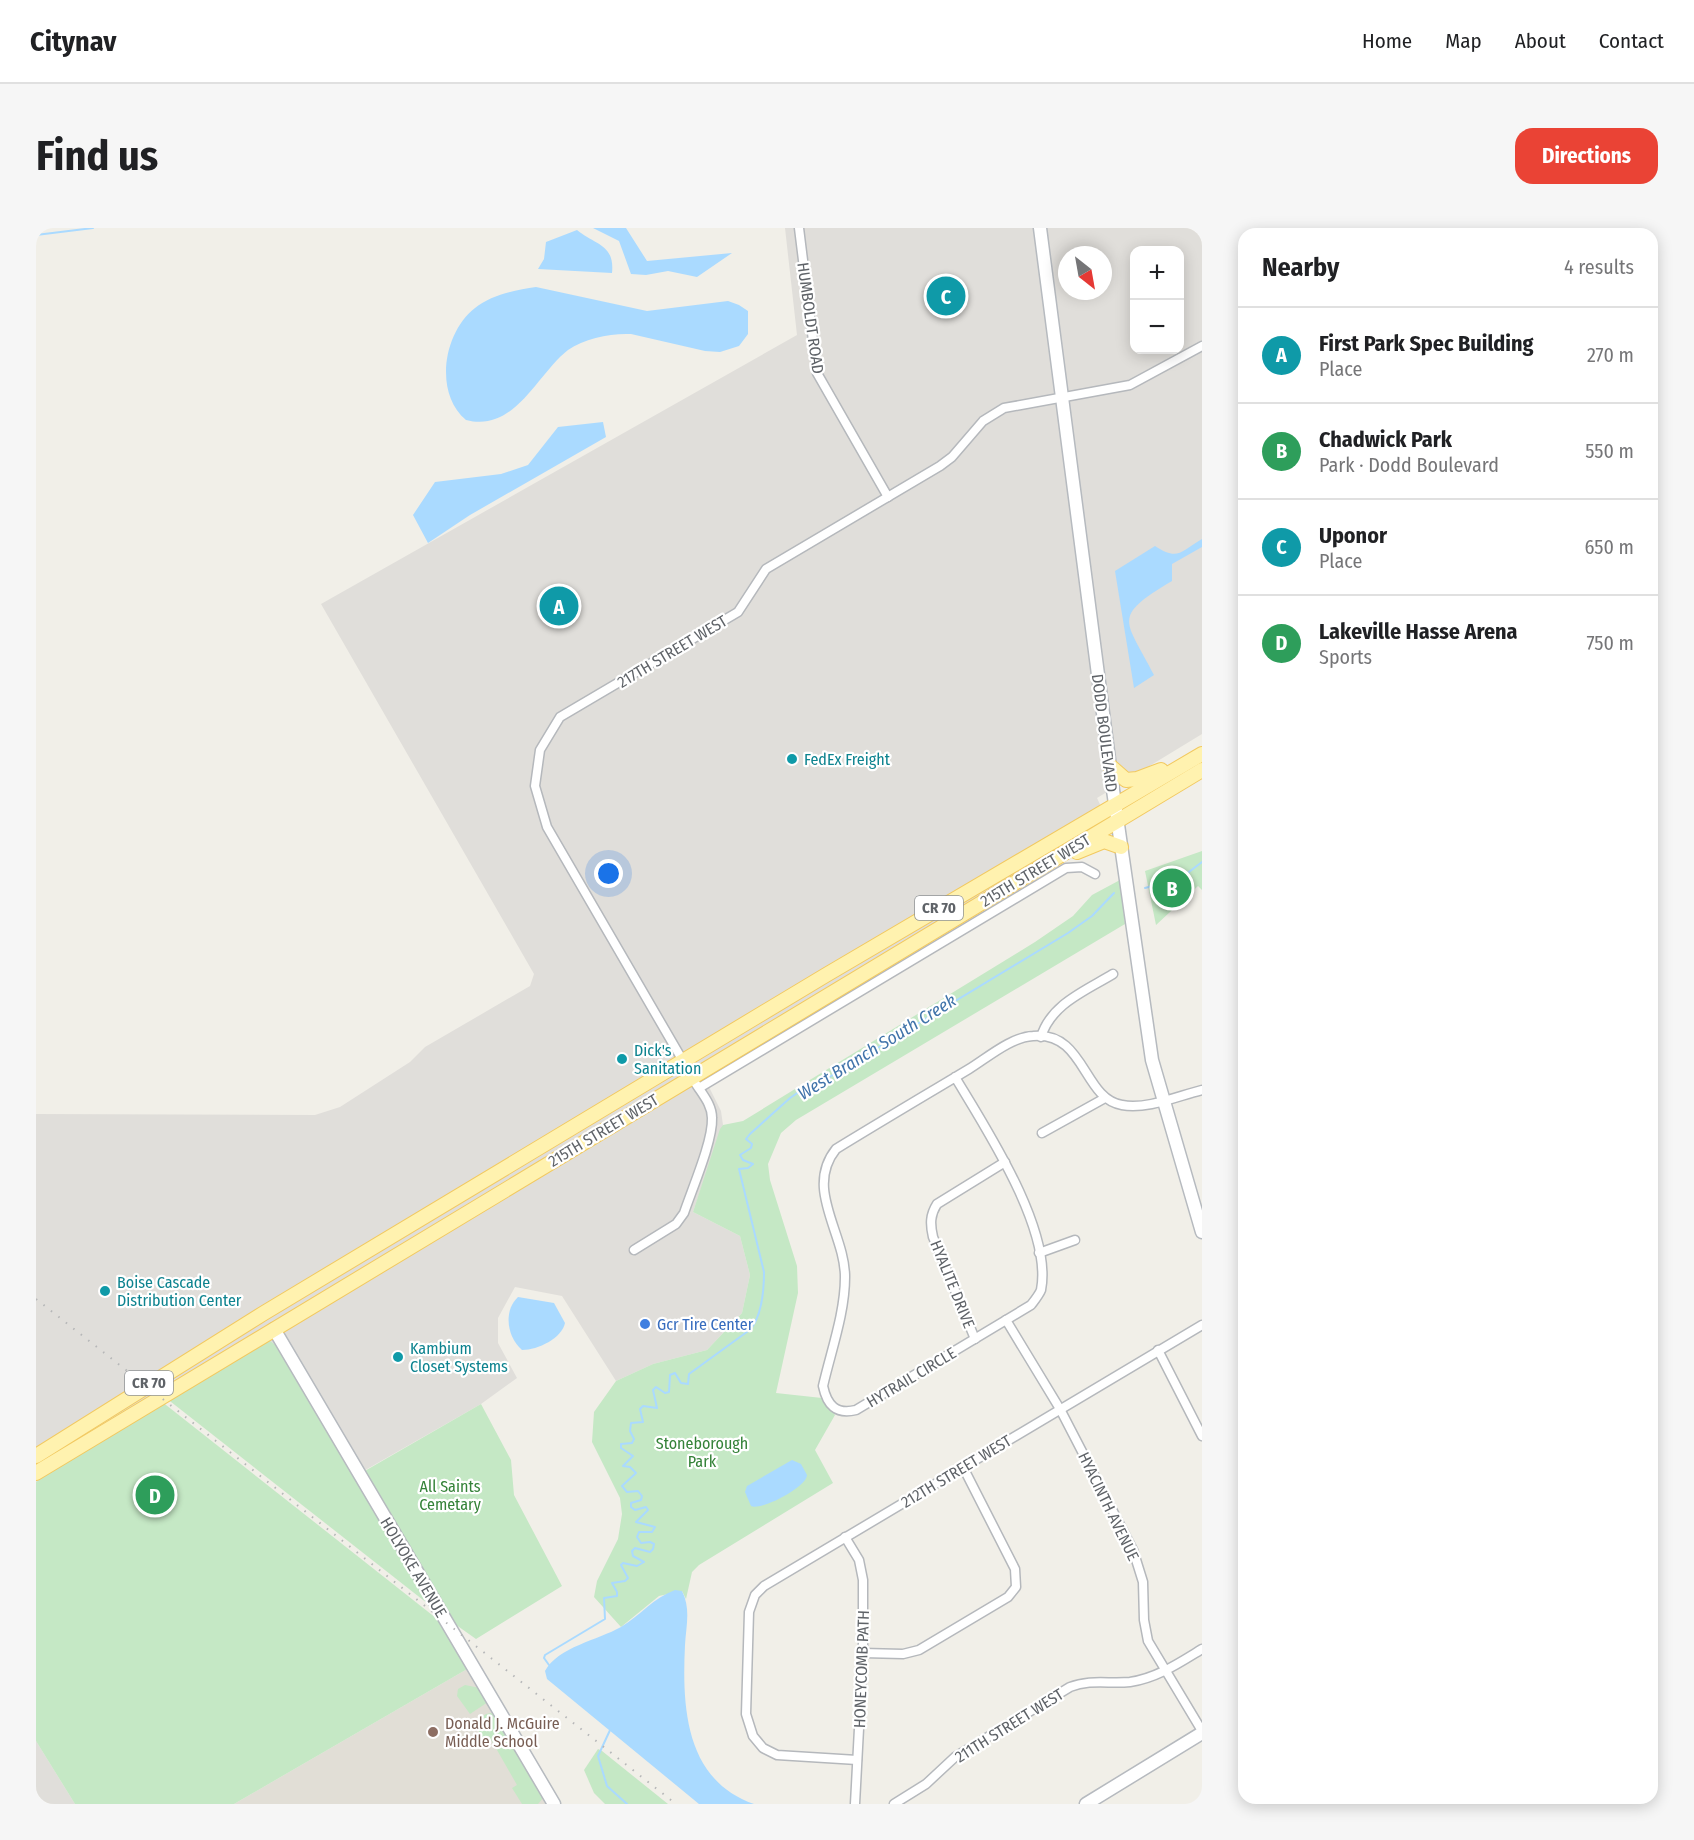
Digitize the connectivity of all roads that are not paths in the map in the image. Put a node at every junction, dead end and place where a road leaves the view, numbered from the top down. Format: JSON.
{"nodes":[{"id":1,"x":799,"y":228,"type":"edge"},
{"id":2,"x":1040,"y":228,"type":"edge"},
{"id":3,"x":1202,"y":346,"type":"edge"},
{"id":4,"x":1063,"y":398,"type":"junction"},
{"id":5,"x":888,"y":497,"type":"junction"},
{"id":6,"x":1202,"y":754,"type":"edge"},
{"id":7,"x":1110,"y":766,"type":"junction"},
{"id":8,"x":1202,"y":770,"type":"edge"},
{"id":9,"x":1115,"y":805,"type":"junction"},
{"id":10,"x":1117,"y":820,"type":"junction"},
{"id":11,"x":1121,"y":847,"type":"junction"},
{"id":12,"x":1095,"y":874,"type":"dead end"},
{"id":13,"x":1023,"y":876,"type":"junction"},
{"id":14,"x":1113,"y":974,"type":"dead end"},
{"id":15,"x":764,"y":1012,"type":"junction"},
{"id":16,"x":1041,"y":1037,"type":"junction"},
{"id":17,"x":683,"y":1061,"type":"junction"},
{"id":18,"x":955,"y":1077,"type":"junction"},
{"id":19,"x":696,"y":1082,"type":"junction"},
{"id":20,"x":1202,"y":1090,"type":"edge"},
{"id":21,"x":1106,"y":1098,"type":"junction"},
{"id":22,"x":1163,"y":1100,"type":"junction"},
{"id":23,"x":614,"y":1124,"type":"junction"},
{"id":24,"x":1042,"y":1133,"type":"dead end"},
{"id":25,"x":1005,"y":1162,"type":"junction"},
{"id":26,"x":1202,"y":1232,"type":"edge"},
{"id":27,"x":1075,"y":1240,"type":"dead end"},
{"id":28,"x":634,"y":1250,"type":"dead end"},
{"id":29,"x":1039,"y":1253,"type":"junction"},
{"id":30,"x":349,"y":1262,"type":"junction"},
{"id":31,"x":264,"y":1313,"type":"junction"},
{"id":32,"x":1006,"y":1320,"type":"junction"},
{"id":33,"x":1202,"y":1325,"type":"edge"},
{"id":34,"x":274,"y":1329,"type":"junction"},
{"id":35,"x":975,"y":1339,"type":"junction"},
{"id":36,"x":1158,"y":1350,"type":"junction"},
{"id":37,"x":201,"y":1373,"type":"junction"},
{"id":38,"x":1060,"y":1409,"type":"junction"},
{"id":39,"x":1202,"y":1436,"type":"edge"},
{"id":40,"x":36,"y":1456,"type":"edge"},
{"id":41,"x":963,"y":1467,"type":"junction"},
{"id":42,"x":36,"y":1473,"type":"edge"},
{"id":43,"x":845,"y":1537,"type":"junction"},
{"id":44,"x":1202,"y":1649,"type":"edge"},
{"id":45,"x":863,"y":1653,"type":"junction"},
{"id":46,"x":1166,"y":1671,"type":"junction"},
{"id":47,"x":1202,"y":1732,"type":"edge"},
{"id":48,"x":857,"y":1760,"type":"junction"},
{"id":49,"x":554,"y":1804,"type":"edge"},
{"id":50,"x":855,"y":1804,"type":"edge"},
{"id":51,"x":894,"y":1804,"type":"edge"},
{"id":52,"x":1086,"y":1804,"type":"edge"}],
"edges":[{"from":1,"to":5,"type":"street","name":"HUMBOLDT ROAD"},
{"from":2,"to":4,"type":"main road","name":"DODD BOULEVARD"},
{"from":3,"to":4,"type":"street","name":"217TH STREET WEST"},
{"from":4,"to":5,"type":"street","name":"217TH STREET WEST"},
{"from":4,"to":7,"type":"main road","name":"DODD BOULEVARD"},
{"from":5,"to":17,"type":"street","name":"217TH STREET WEST"},
{"from":6,"to":7,"type":"main road"},
{"from":6,"to":9,"type":"main road","name":"215TH STREET WEST","number":"CR 70"},
{"from":7,"to":9,"type":"main road","name":"DODD BOULEVARD"},
{"from":8,"to":10,"type":"main road","name":"215TH STREET WEST","number":"CR 70"},
{"from":9,"to":10,"type":"main road","name":"DODD BOULEVARD"},
{"from":9,"to":15,"type":"main road","name":"215TH STREET WEST","number":"CR 70"},
{"from":10,"to":11,"type":"main road","name":"DODD BOULEVARD"},
{"from":10,"to":13,"type":"main road","name":"215TH STREET WEST","number":"CR 70"},
{"from":11,"to":13,"type":"main road"},
{"from":11,"to":22,"type":"main road","name":"DODD BOULEVARD"},
{"from":12,"to":19,"type":"street","name":"215TH STREET WEST"},
{"from":13,"to":19,"type":"main road","name":"215TH STREET WEST","number":"CR 70"},
{"from":14,"to":16,"type":"street"},
{"from":15,"to":17,"type":"main road","name":"215TH STREET WEST","number":"CR 70"},
{"from":15,"to":19,"type":"main road"},
{"from":16,"to":18,"type":"street","name":"HYTRAIL CIRCLE"},
{"from":16,"to":21,"type":"street"},
{"from":17,"to":23,"type":"main road"},
{"from":17,"to":30,"type":"main road","name":"215TH STREET WEST","number":"CR 70"},
{"from":18,"to":25,"type":"street","name":"HYTRAIL CIRCLE"},
{"from":18,"to":35,"type":"street","name":"HYTRAIL CIRCLE"},
{"from":19,"to":23,"type":"main road","name":"215TH STREET WEST","number":"CR 70"},
{"from":19,"to":28,"type":"street"},
{"from":20,"to":22,"type":"street"},
{"from":21,"to":22,"type":"street"},
{"from":21,"to":24,"type":"street"},
{"from":22,"to":26,"type":"main road","name":"DODD BOULEVARD"},
{"from":23,"to":34,"type":"main road","name":"215TH STREET WEST","number":"CR 70"},
{"from":25,"to":29,"type":"street","name":"HYTRAIL CIRCLE"},
{"from":25,"to":35,"type":"street","name":"HYALITE DRIVE"},
{"from":27,"to":29,"type":"street"},
{"from":29,"to":32,"type":"street","name":"HYTRAIL CIRCLE"},
{"from":30,"to":31,"type":"main road","name":"215TH STREET WEST","number":"CR 70"},
{"from":30,"to":34,"type":"main road"},
{"from":31,"to":37,"type":"main road"},
{"from":31,"to":40,"type":"main road","name":"215TH STREET WEST","number":"CR 70"},
{"from":32,"to":35,"type":"street","name":"HYTRAIL CIRCLE"},
{"from":32,"to":38,"type":"street","name":"HYACINTH AVENUE"},
{"from":33,"to":36,"type":"street","name":"212TH STREET WEST"},
{"from":34,"to":37,"type":"main road","name":"215TH STREET WEST","number":"CR 70"},
{"from":34,"to":49,"type":"main road","name":"HOLYOKE AVENUE"},
{"from":36,"to":38,"type":"street","name":"212TH STREET WEST"},
{"from":36,"to":39,"type":"street"},
{"from":37,"to":42,"type":"main road","name":"215TH STREET WEST","number":"CR 70"},
{"from":38,"to":41,"type":"street","name":"212TH STREET WEST"},
{"from":38,"to":46,"type":"street","name":"HYACINTH AVENUE"},
{"from":41,"to":43,"type":"street","name":"212TH STREET WEST"},
{"from":41,"to":45,"type":"street"},
{"from":43,"to":45,"type":"street","name":"HONEYCOMB PATH"},
{"from":43,"to":48,"type":"street","name":"212TH STREET WEST"},
{"from":44,"to":46,"type":"street","name":"211TH STREET WEST"},
{"from":45,"to":48,"type":"street","name":"HONEYCOMB PATH"},
{"from":46,"to":47,"type":"street","name":"HYACINTH AVENUE"},
{"from":46,"to":51,"type":"street","name":"211TH STREET WEST"},
{"from":47,"to":52,"type":"main road"},
{"from":48,"to":50,"type":"street","name":"HONEYCOMB PATH"}]}
